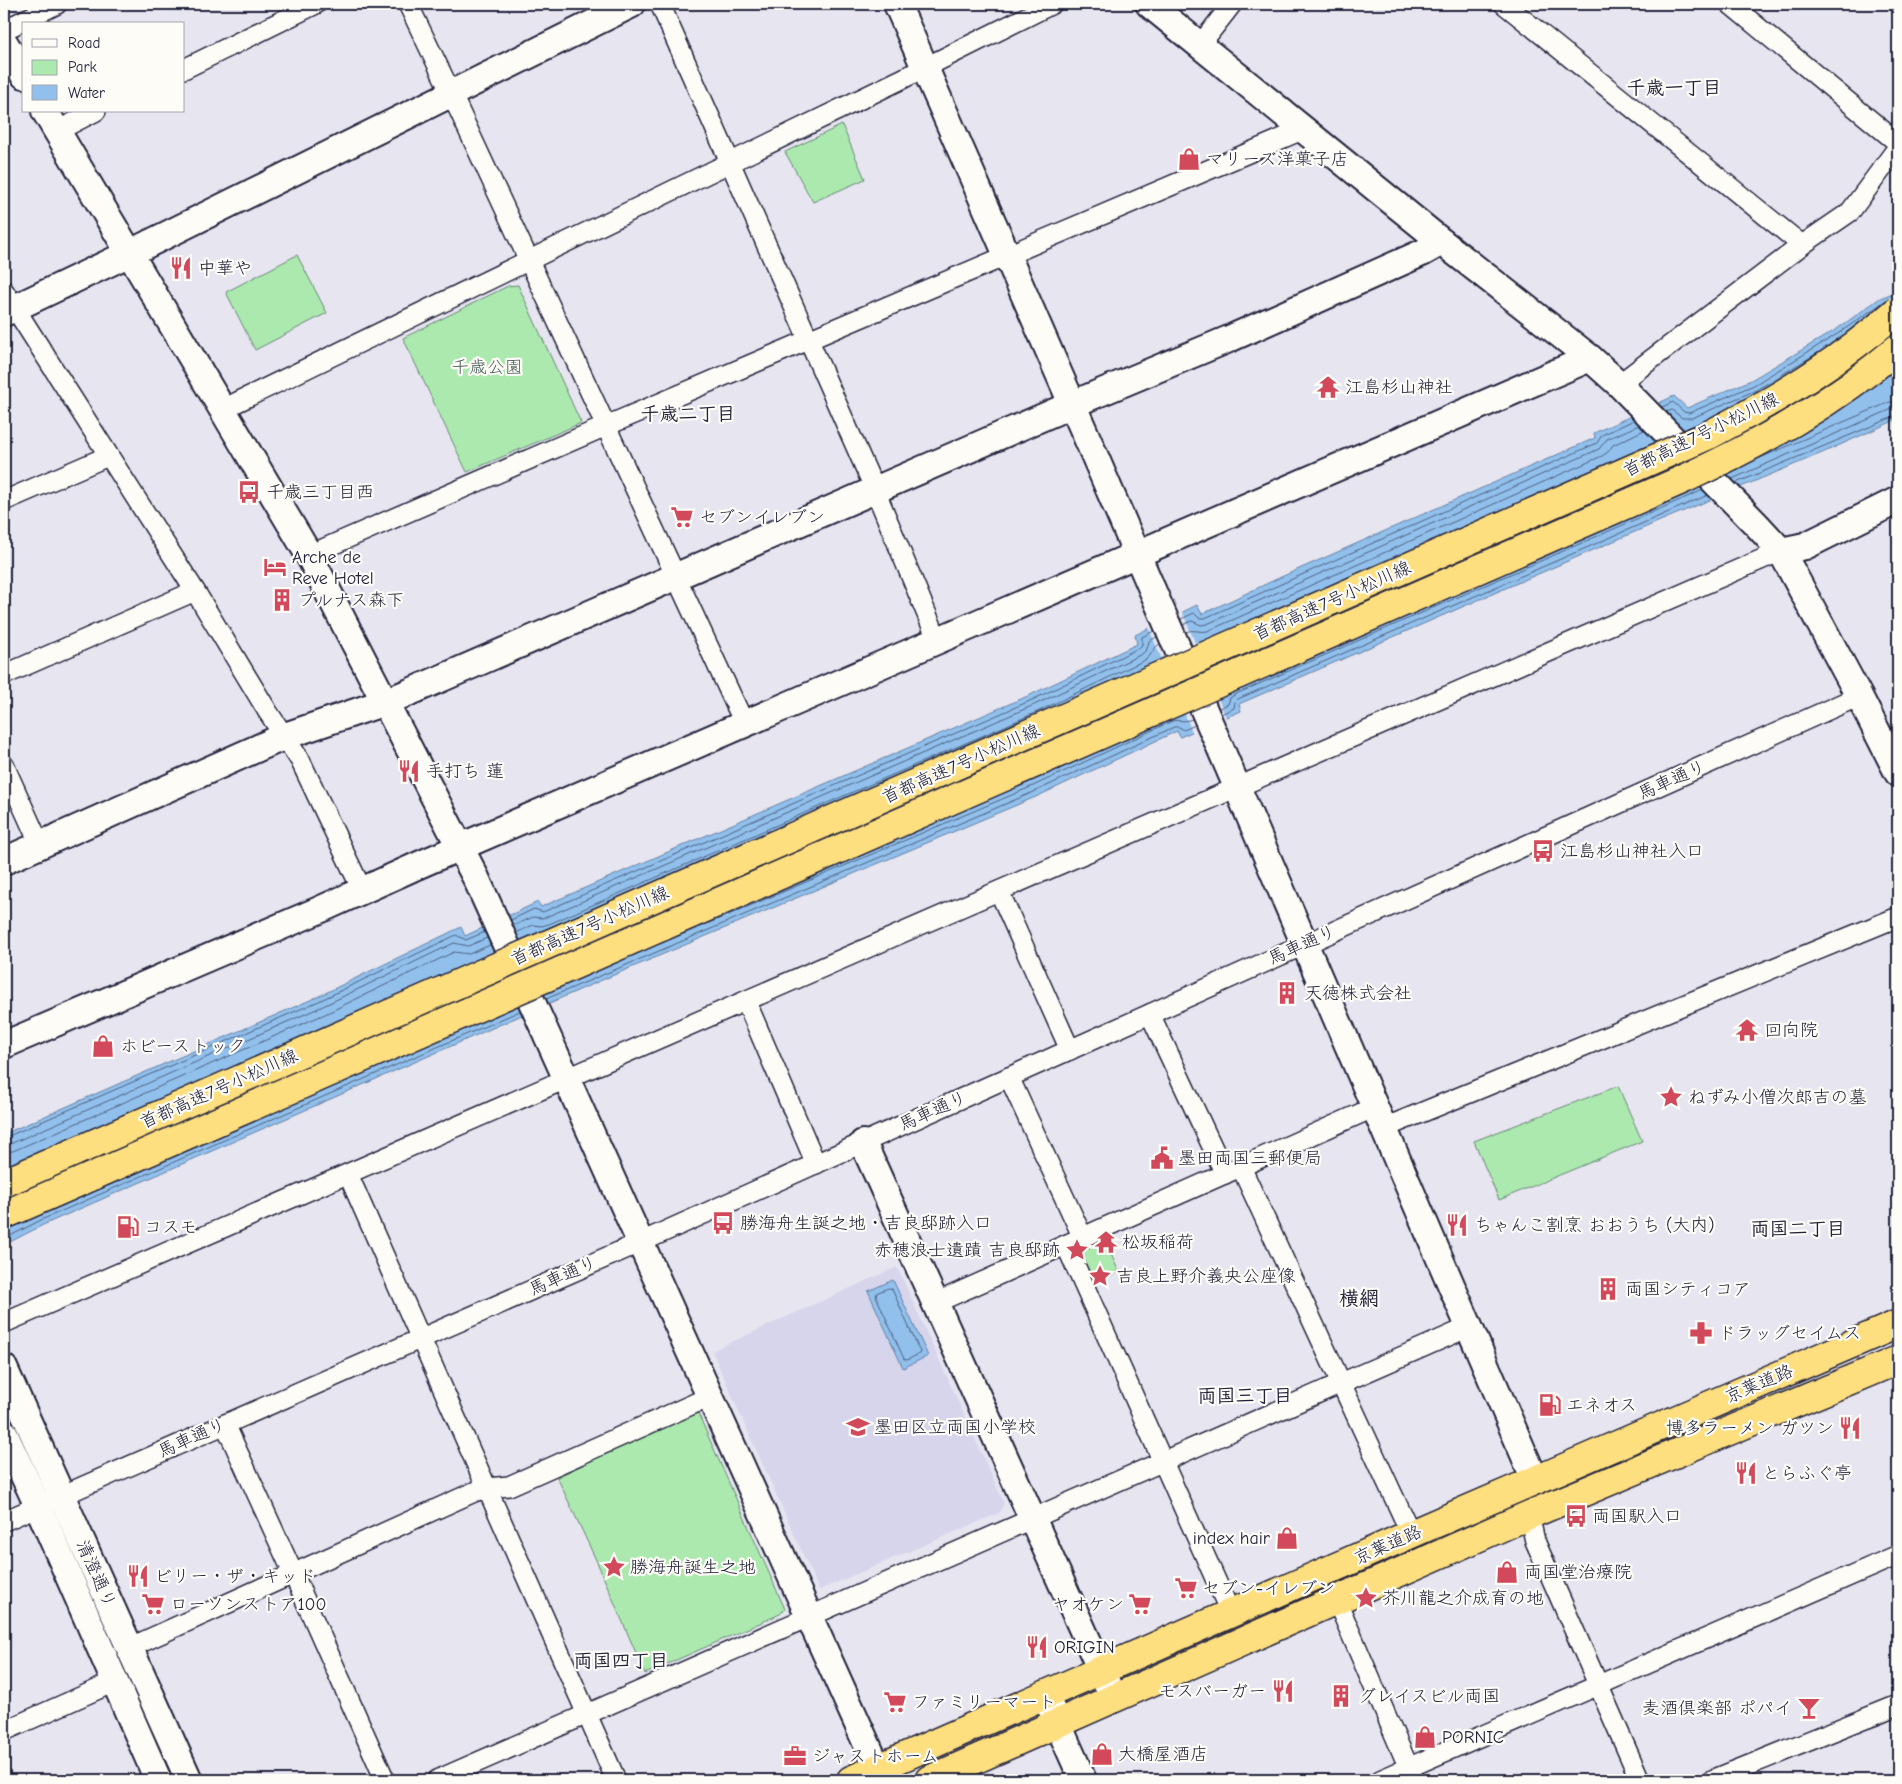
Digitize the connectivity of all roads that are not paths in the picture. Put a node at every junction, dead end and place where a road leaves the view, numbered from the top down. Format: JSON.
{"nodes":[{"id":1,"x":57,"y":4,"type":"edge"},
{"id":2,"x":316,"y":4,"type":"edge"},
{"id":3,"x":408,"y":4,"type":"edge"},
{"id":4,"x":632,"y":4,"type":"edge"},
{"id":5,"x":660,"y":4,"type":"edge"},
{"id":6,"x":897,"y":4,"type":"edge"},
{"id":7,"x":1052,"y":4,"type":"edge"},
{"id":8,"x":1149,"y":4,"type":"edge"},
{"id":9,"x":1232,"y":4,"type":"edge"},
{"id":10,"x":1504,"y":4,"type":"edge"},
{"id":11,"x":1730,"y":4,"type":"edge"},
{"id":12,"x":4,"y":30,"type":"edge"},
{"id":13,"x":4,"y":42,"type":"edge"},
{"id":14,"x":1200,"y":45,"type":"junction"},
{"id":15,"x":926,"y":67,"type":"junction"},
{"id":16,"x":185,"y":68,"type":"edge"},
{"id":17,"x":22,"y":72,"type":"edge"},
{"id":18,"x":451,"y":93,"type":"junction"},
{"id":19,"x":92,"y":112,"type":"edge"},
{"id":20,"x":51,"y":121,"type":"edge"},
{"id":21,"x":1302,"y":130,"type":"junction"},
{"id":22,"x":1898,"y":143,"type":"edge"},
{"id":23,"x":1898,"y":147,"type":"edge"},
{"id":24,"x":730,"y":162,"type":"junction"},
{"id":25,"x":1442,"y":242,"type":"junction"},
{"id":26,"x":1802,"y":245,"type":"junction"},
{"id":27,"x":130,"y":253,"type":"junction"},
{"id":28,"x":1006,"y":256,"type":"junction"},
{"id":29,"x":529,"y":261,"type":"junction"},
{"id":30,"x":7,"y":304,"type":"edge"},
{"id":31,"x":1898,"y":310,"type":"edge"},
{"id":32,"x":808,"y":340,"type":"junction"},
{"id":33,"x":1898,"y":348,"type":"edge"},
{"id":34,"x":1590,"y":358,"type":"junction"},
{"id":35,"x":1619,"y":384,"type":"junction"},
{"id":36,"x":1072,"y":404,"type":"junction"},
{"id":37,"x":223,"y":409,"type":"junction"},
{"id":38,"x":606,"y":426,"type":"junction"},
{"id":39,"x":108,"y":456,"type":"junction"},
{"id":40,"x":874,"y":490,"type":"junction"},
{"id":41,"x":1898,"y":500,"type":"edge"},
{"id":42,"x":4,"y":501,"type":"edge"},
{"id":43,"x":1780,"y":551,"type":"junction"},
{"id":44,"x":1138,"y":554,"type":"junction"},
{"id":45,"x":309,"y":555,"type":"junction"},
{"id":46,"x":677,"y":577,"type":"junction"},
{"id":47,"x":195,"y":591,"type":"junction"},
{"id":48,"x":938,"y":641,"type":"junction"},
{"id":49,"x":4,"y":675,"type":"edge"},
{"id":50,"x":1859,"y":696,"type":"junction"},
{"id":51,"x":385,"y":702,"type":"junction"},
{"id":52,"x":745,"y":725,"type":"junction"},
{"id":53,"x":285,"y":736,"type":"junction"},
{"id":54,"x":4,"y":765,"type":"edge"},
{"id":55,"x":1898,"y":773,"type":"edge"},
{"id":56,"x":1236,"y":787,"type":"junction"},
{"id":57,"x":40,"y":844,"type":"junction"},
{"id":58,"x":460,"y":848,"type":"junction"},
{"id":59,"x":4,"y":861,"type":"edge"},
{"id":60,"x":362,"y":890,"type":"junction"},
{"id":61,"x":999,"y":891,"type":"junction"},
{"id":62,"x":1898,"y":917,"type":"edge"},
{"id":63,"x":1304,"y":945,"type":"junction"},
{"id":64,"x":746,"y":1001,"type":"junction"},
{"id":65,"x":1150,"y":1014,"type":"junction"},
{"id":66,"x":4,"y":1045,"type":"edge"},
{"id":67,"x":1070,"y":1050,"type":"junction"},
{"id":68,"x":1009,"y":1077,"type":"junction"},
{"id":69,"x":566,"y":1079,"type":"junction"},
{"id":70,"x":1379,"y":1117,"type":"junction"},
{"id":71,"x":863,"y":1143,"type":"junction"},
{"id":72,"x":816,"y":1164,"type":"junction"},
{"id":73,"x":1233,"y":1170,"type":"junction"},
{"id":74,"x":348,"y":1174,"type":"junction"},
{"id":75,"x":4,"y":1183,"type":"edge"},
{"id":76,"x":4,"y":1215,"type":"edge"},
{"id":77,"x":1074,"y":1241,"type":"junction"},
{"id":78,"x":639,"y":1243,"type":"junction"},
{"id":79,"x":935,"y":1303,"type":"junction"},
{"id":80,"x":4,"y":1323,"type":"edge"},
{"id":81,"x":1469,"y":1327,"type":"junction"},
{"id":82,"x":1890,"y":1328,"type":"edge"},
{"id":83,"x":421,"y":1338,"type":"junction"},
{"id":84,"x":1897,"y":1363,"type":"edge"},
{"id":85,"x":4,"y":1368,"type":"edge"},
{"id":86,"x":1341,"y":1383,"type":"junction"},
{"id":87,"x":709,"y":1397,"type":"junction"},
{"id":88,"x":225,"y":1424,"type":"junction"},
{"id":89,"x":4,"y":1433,"type":"edge"},
{"id":90,"x":1163,"y":1461,"type":"junction"},
{"id":91,"x":1535,"y":1480,"type":"junction"},
{"id":92,"x":487,"y":1488,"type":"junction"},
{"id":93,"x":61,"y":1496,"type":"junction"},
{"id":94,"x":38,"y":1506,"type":"junction"},
{"id":95,"x":1529,"y":1515,"type":"junction"},
{"id":96,"x":1033,"y":1518,"type":"junction"},
{"id":97,"x":4,"y":1521,"type":"edge"},
{"id":98,"x":1411,"y":1534,"type":"junction"},
{"id":99,"x":1898,"y":1554,"type":"edge"},
{"id":100,"x":293,"y":1573,"type":"junction"},
{"id":101,"x":1336,"y":1599,"type":"junction"},
{"id":102,"x":1231,"y":1614,"type":"junction"},
{"id":103,"x":809,"y":1617,"type":"junction"},
{"id":104,"x":128,"y":1648,"type":"junction"},
{"id":105,"x":1101,"y":1670,"type":"junction"},
{"id":106,"x":114,"y":1682,"type":"junction"},
{"id":107,"x":1598,"y":1685,"type":"junction"},
{"id":108,"x":1045,"y":1694,"type":"junction"},
{"id":109,"x":1113,"y":1698,"type":"junction"},
{"id":110,"x":1898,"y":1705,"type":"edge"},
{"id":111,"x":587,"y":1714,"type":"junction"},
{"id":112,"x":1058,"y":1722,"type":"junction"},
{"id":113,"x":4,"y":1730,"type":"edge"},
{"id":114,"x":878,"y":1769,"type":"junction"},
{"id":115,"x":1412,"y":1774,"type":"edge"},
{"id":116,"x":158,"y":1780,"type":"edge"},
{"id":117,"x":189,"y":1780,"type":"edge"},
{"id":118,"x":385,"y":1780,"type":"edge"},
{"id":119,"x":437,"y":1780,"type":"edge"},
{"id":120,"x":616,"y":1780,"type":"edge"},
{"id":121,"x":851,"y":1780,"type":"edge"},
{"id":122,"x":929,"y":1780,"type":"edge"},
{"id":123,"x":1083,"y":1780,"type":"edge"},
{"id":124,"x":1380,"y":1780,"type":"edge"},
{"id":125,"x":1640,"y":1780,"type":"edge"},
{"id":126,"x":1712,"y":1780,"type":"edge"}],
"edges":[{"from":1,"to":12,"type":"street"},
{"from":2,"to":16,"type":"street"},
{"from":3,"to":18,"type":"street"},
{"from":4,"to":18,"type":"street"},
{"from":5,"to":24,"type":"street"},
{"from":6,"to":15,"type":"street"},
{"from":7,"to":15,"type":"street"},
{"from":8,"to":14,"type":"street"},
{"from":9,"to":14,"type":"street"},
{"from":10,"to":26,"type":"street"},
{"from":11,"to":22,"type":"street"},
{"from":13,"to":17,"type":"street"},
{"from":14,"to":21,"type":"street"},
{"from":15,"to":24,"type":"street"},
{"from":15,"to":28,"type":"street"},
{"from":18,"to":27,"type":"street"},
{"from":18,"to":29,"type":"street"},
{"from":19,"to":20,"type":"street"},
{"from":20,"to":27,"type":"street"},
{"from":21,"to":25,"type":"street"},
{"from":21,"to":28,"type":"street"},
{"from":23,"to":26,"type":"street"},
{"from":24,"to":29,"type":"street"},
{"from":24,"to":32,"type":"street"},
{"from":25,"to":34,"type":"street"},
{"from":25,"to":36,"type":"street"},
{"from":26,"to":35,"type":"street"},
{"from":27,"to":30,"type":"street"},
{"from":27,"to":37,"type":"street"},
{"from":28,"to":32,"type":"street"},
{"from":28,"to":36,"type":"street"},
{"from":29,"to":37,"type":"street"},
{"from":29,"to":38,"type":"street"},
{"from":30,"to":39,"type":"street"},
{"from":31,"to":75,"type":"highway","name":"首都高速7号小松川線","bridge":true},
{"from":32,"to":38,"type":"street"},
{"from":32,"to":40,"type":"street"},
{"from":33,"to":76,"type":"highway","name":"首都高速7号小松川線","bridge":true},
{"from":34,"to":35,"type":"street"},
{"from":34,"to":44,"type":"street"},
{"from":35,"to":43,"type":"street"},
{"from":36,"to":40,"type":"street"},
{"from":36,"to":44,"type":"street"},
{"from":37,"to":45,"type":"street"},
{"from":38,"to":45,"type":"street"},
{"from":38,"to":46,"type":"street"},
{"from":39,"to":42,"type":"street"},
{"from":39,"to":47,"type":"street"},
{"from":40,"to":46,"type":"street"},
{"from":40,"to":48,"type":"street"},
{"from":41,"to":43,"type":"street"},
{"from":43,"to":50,"type":"street"},
{"from":43,"to":56,"type":"street"},
{"from":44,"to":48,"type":"street"},
{"from":44,"to":56,"type":"street","bridge":true},
{"from":45,"to":51,"type":"street"},
{"from":46,"to":51,"type":"street"},
{"from":46,"to":52,"type":"street"},
{"from":47,"to":49,"type":"street"},
{"from":47,"to":53,"type":"street"},
{"from":48,"to":52,"type":"street"},
{"from":50,"to":55,"type":"street"},
{"from":50,"to":63,"type":"street","name":"馬車通り"},
{"from":51,"to":53,"type":"street"},
{"from":51,"to":58,"type":"street"},
{"from":52,"to":58,"type":"street"},
{"from":53,"to":57,"type":"street"},
{"from":53,"to":60,"type":"street"},
{"from":54,"to":57,"type":"street"},
{"from":56,"to":61,"type":"street"},
{"from":56,"to":63,"type":"street"},
{"from":57,"to":59,"type":"street"},
{"from":58,"to":60,"type":"street"},
{"from":58,"to":69,"type":"street"},
{"from":60,"to":66,"type":"street"},
{"from":61,"to":64,"type":"street"},
{"from":61,"to":67,"type":"street"},
{"from":62,"to":70,"type":"street"},
{"from":63,"to":65,"type":"street","name":"馬車通り"},
{"from":63,"to":70,"type":"street"},
{"from":64,"to":69,"type":"street"},
{"from":64,"to":72,"type":"street"},
{"from":65,"to":67,"type":"street","name":"馬車通り"},
{"from":65,"to":73,"type":"street"},
{"from":67,"to":68,"type":"street","name":"馬車通り"},
{"from":68,"to":71,"type":"street","name":"馬車通り"},
{"from":68,"to":77,"type":"street"},
{"from":69,"to":74,"type":"street"},
{"from":69,"to":78,"type":"street"},
{"from":70,"to":73,"type":"street"},
{"from":70,"to":81,"type":"street"},
{"from":71,"to":72,"type":"street","name":"馬車通り"},
{"from":71,"to":79,"type":"street"},
{"from":72,"to":78,"type":"street","name":"馬車通り"},
{"from":73,"to":77,"type":"street"},
{"from":73,"to":86,"type":"street"},
{"from":74,"to":80,"type":"street"},
{"from":74,"to":83,"type":"street"},
{"from":77,"to":79,"type":"street"},
{"from":77,"to":90,"type":"street"},
{"from":78,"to":83,"type":"street","name":"馬車通り"},
{"from":78,"to":87,"type":"street"},
{"from":79,"to":96,"type":"street"},
{"from":81,"to":86,"type":"street"},
{"from":81,"to":91,"type":"street"},
{"from":82,"to":84,"type":"street"},
{"from":82,"to":91,"type":"highway","name":"京葉道路"},
{"from":83,"to":88,"type":"street","name":"馬車通り"},
{"from":83,"to":92,"type":"street"},
{"from":84,"to":95,"type":"highway","name":"京葉道路"},
{"from":85,"to":93,"type":"street","name":"清澄通り"},
{"from":86,"to":90,"type":"street"},
{"from":86,"to":98,"type":"street"},
{"from":87,"to":92,"type":"street"},
{"from":87,"to":103,"type":"street"},
{"from":88,"to":93,"type":"street","name":"馬車通り"},
{"from":88,"to":100,"type":"street"},
{"from":89,"to":94,"type":"street","name":"清澄通り"},
{"from":90,"to":96,"type":"street"},
{"from":90,"to":102,"type":"street"},
{"from":91,"to":98,"type":"highway","name":"京葉道路"},
{"from":92,"to":100,"type":"street"},
{"from":92,"to":111,"type":"street"},
{"from":93,"to":94,"type":"street","name":"馬車通り"},
{"from":93,"to":104,"type":"street","name":"清澄通り"},
{"from":94,"to":97,"type":"street","name":"馬車通り"},
{"from":94,"to":106,"type":"street","name":"清澄通り"},
{"from":95,"to":101,"type":"highway","name":"京葉道路"},
{"from":95,"to":107,"type":"street"},
{"from":96,"to":103,"type":"street"},
{"from":96,"to":105,"type":"street"},
{"from":98,"to":102,"type":"highway","name":"京葉道路"},
{"from":99,"to":107,"type":"street"},
{"from":100,"to":104,"type":"street"},
{"from":100,"to":118,"type":"street"},
{"from":101,"to":109,"type":"highway","name":"京葉道路"},
{"from":101,"to":115,"type":"street"},
{"from":102,"to":105,"type":"highway","name":"京葉道路"},
{"from":103,"to":111,"type":"street"},
{"from":103,"to":114,"type":"street"},
{"from":104,"to":117,"type":"street","name":"清澄通り"},
{"from":105,"to":108,"type":"highway","name":"京葉道路"},
{"from":105,"to":109,"type":"street"},
{"from":106,"to":113,"type":"street"},
{"from":106,"to":116,"type":"street","name":"清澄通り"},
{"from":107,"to":115,"type":"street"},
{"from":107,"to":125,"type":"street"},
{"from":108,"to":112,"type":"street"},
{"from":108,"to":114,"type":"highway","name":"京葉道路"},
{"from":109,"to":112,"type":"highway","name":"京葉道路"},
{"from":110,"to":126,"type":"street"},
{"from":111,"to":119,"type":"street"},
{"from":111,"to":120,"type":"street"},
{"from":112,"to":122,"type":"highway","name":"京葉道路"},
{"from":112,"to":123,"type":"street"},
{"from":114,"to":121,"type":"highway","name":"京葉道路"},
{"from":115,"to":124,"type":"street"}]}
